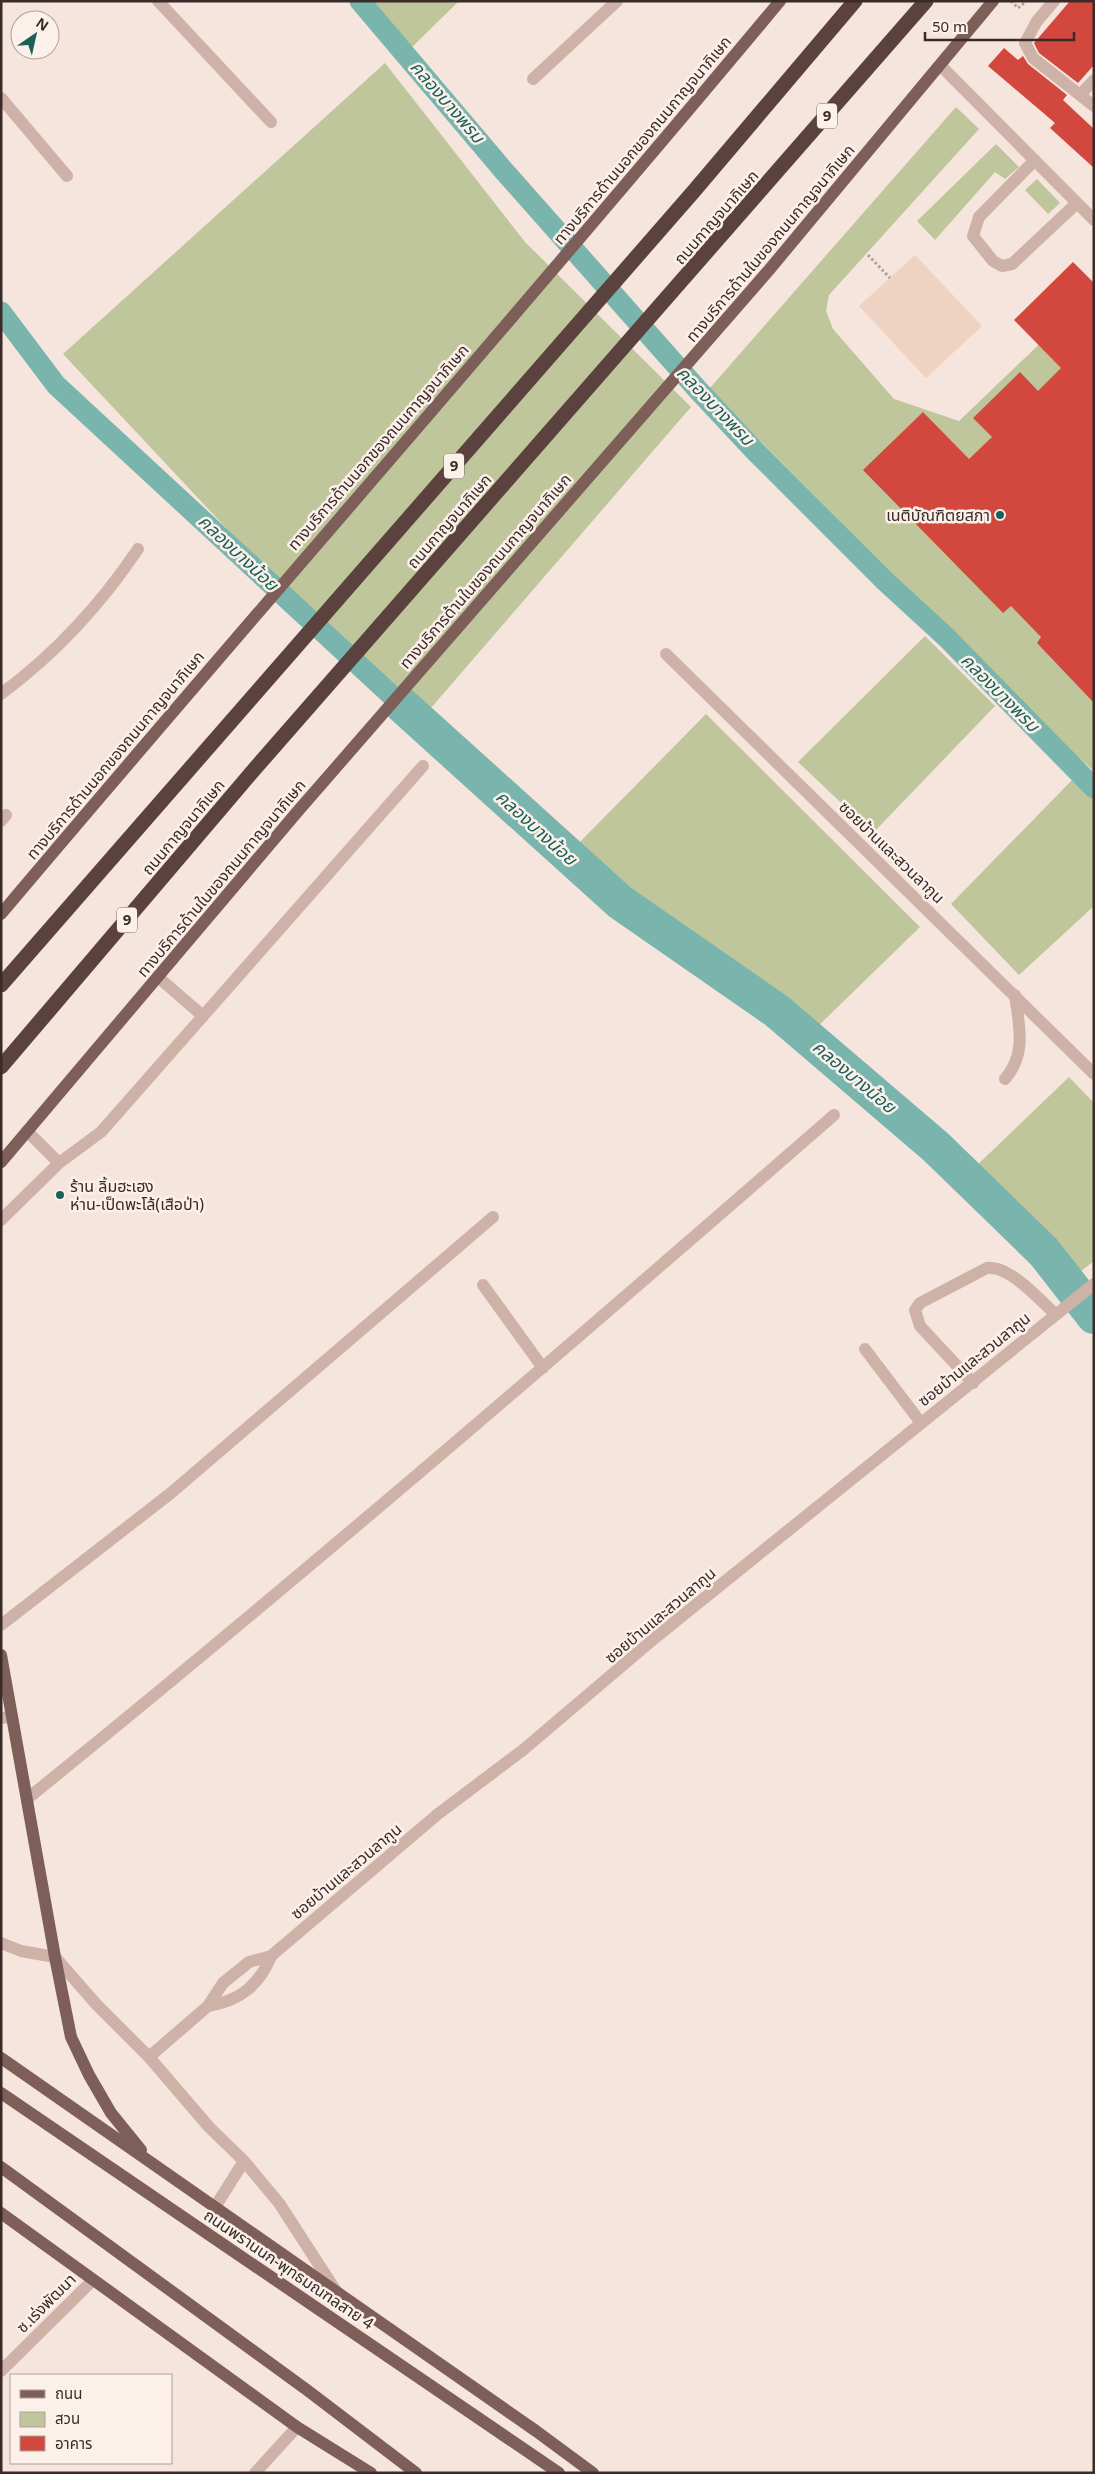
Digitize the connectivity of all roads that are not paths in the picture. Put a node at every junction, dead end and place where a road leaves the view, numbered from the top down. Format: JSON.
{"nodes":[{"id":1,"x":158,"y":1,"type":"edge"},
{"id":2,"x":617,"y":1,"type":"edge"},
{"id":3,"x":780,"y":1,"type":"edge"},
{"id":4,"x":855,"y":1,"type":"edge"},
{"id":5,"x":926,"y":1,"type":"edge"},
{"id":6,"x":993,"y":1,"type":"edge"},
{"id":7,"x":1054,"y":1,"type":"edge"},
{"id":8,"x":941,"y":66,"type":"junction"},
{"id":9,"x":533,"y":79,"type":"dead end"},
{"id":10,"x":1094,"y":80,"type":"edge"},
{"id":11,"x":1081,"y":94,"type":"junction"},
{"id":12,"x":1,"y":98,"type":"edge"},
{"id":13,"x":1094,"y":106,"type":"edge"},
{"id":14,"x":271,"y":122,"type":"dead end"},
{"id":15,"x":1035,"y":160,"type":"junction"},
{"id":16,"x":67,"y":176,"type":"dead end"},
{"id":17,"x":1076,"y":203,"type":"junction"},
{"id":18,"x":1094,"y":220,"type":"edge"},
{"id":19,"x":138,"y":549,"type":"dead end"},
{"id":20,"x":666,"y":654,"type":"dead end"},
{"id":21,"x":1,"y":694,"type":"edge"},
{"id":22,"x":424,"y":766,"type":"dead end"},
{"id":23,"x":1,"y":914,"type":"edge"},
{"id":24,"x":158,"y":977,"type":"junction"},
{"id":25,"x":1,"y":985,"type":"edge"},
{"id":26,"x":1015,"y":995,"type":"junction"},
{"id":27,"x":203,"y":1016,"type":"junction"},
{"id":28,"x":1,"y":1067,"type":"edge"},
{"id":29,"x":1094,"y":1074,"type":"edge"},
{"id":30,"x":1005,"y":1079,"type":"dead end"},
{"id":31,"x":834,"y":1115,"type":"dead end"},
{"id":32,"x":27,"y":1131,"type":"junction"},
{"id":33,"x":1,"y":1162,"type":"edge"},
{"id":34,"x":59,"y":1163,"type":"junction"},
{"id":35,"x":493,"y":1217,"type":"dead end"},
{"id":36,"x":1,"y":1220,"type":"edge"},
{"id":37,"x":1094,"y":1284,"type":"edge"},
{"id":38,"x":482,"y":1285,"type":"dead end"},
{"id":39,"x":1055,"y":1314,"type":"junction"},
{"id":40,"x":865,"y":1349,"type":"dead end"},
{"id":41,"x":543,"y":1368,"type":"junction"},
{"id":42,"x":973,"y":1383,"type":"junction"},
{"id":43,"x":921,"y":1423,"type":"junction"},
{"id":44,"x":1,"y":1625,"type":"edge"},
{"id":45,"x":1,"y":1655,"type":"edge"},
{"id":46,"x":7,"y":1717,"type":"edge"},
{"id":47,"x":27,"y":1799,"type":"junction"},
{"id":48,"x":1,"y":1943,"type":"edge"},
{"id":49,"x":271,"y":1956,"type":"junction"},
{"id":50,"x":55,"y":1957,"type":"junction"},
{"id":51,"x":208,"y":2006,"type":"junction"},
{"id":52,"x":149,"y":2057,"type":"junction"},
{"id":53,"x":1,"y":2058,"type":"edge"},
{"id":54,"x":6,"y":2097,"type":"edge"},
{"id":55,"x":244,"y":2161,"type":"junction"},
{"id":56,"x":1,"y":2167,"type":"edge"},
{"id":57,"x":168,"y":2175,"type":"junction"},
{"id":58,"x":214,"y":2207,"type":"junction"},
{"id":59,"x":1,"y":2213,"type":"edge"},
{"id":60,"x":93,"y":2280,"type":"junction"},
{"id":61,"x":336,"y":2291,"type":"junction"},
{"id":62,"x":1,"y":2371,"type":"edge"},
{"id":63,"x":297,"y":2427,"type":"junction"},
{"id":64,"x":255,"y":2473,"type":"edge"},
{"id":65,"x":371,"y":2473,"type":"edge"},
{"id":66,"x":416,"y":2473,"type":"edge"},
{"id":67,"x":559,"y":2473,"type":"edge"},
{"id":68,"x":593,"y":2473,"type":"edge"}],
"edges":[{"from":1,"to":14,"type":"street"},
{"from":2,"to":9,"type":"street"},
{"from":3,"to":23,"type":"main road","name":"ทางบริการด้านนอกของถนนกาญจนาภิเษก"},
{"from":4,"to":25,"type":"highway","name":"ถนนกาญจนาภิเษก","number":"9"},
{"from":5,"to":28,"type":"highway","name":"ถนนกาญจนาภิเษก","number":"9"},
{"from":6,"to":8,"type":"main road","name":"ทางบริการด้านในของถนนกาญจนาภิเษก"},
{"from":7,"to":11,"type":"street"},
{"from":8,"to":15,"type":"street"},
{"from":8,"to":24,"type":"main road","name":"ทางบริการด้านในของถนนกาญจนาภิเษก"},
{"from":10,"to":11,"type":"street"},
{"from":11,"to":13,"type":"street"},
{"from":12,"to":16,"type":"street"},
{"from":15,"to":17,"type":"street"},
{"from":15,"to":17,"type":"street"},
{"from":17,"to":18,"type":"street"},
{"from":19,"to":21,"type":"street"},
{"from":20,"to":26,"type":"street","name":"ซอยบ้านและสวนลากูน"},
{"from":22,"to":27,"type":"street"},
{"from":24,"to":27,"type":"street"},
{"from":24,"to":32,"type":"main road","name":"ทางบริการด้านในของถนนกาญจนาภิเษก"},
{"from":26,"to":29,"type":"street","name":"ซอยบ้านและสวนลากูน"},
{"from":26,"to":30,"type":"street"},
{"from":27,"to":34,"type":"street"},
{"from":31,"to":41,"type":"street"},
{"from":32,"to":33,"type":"main road","name":"ทางบริการด้านในของถนนกาญจนาภิเษก"},
{"from":32,"to":34,"type":"street"},
{"from":34,"to":36,"type":"street"},
{"from":35,"to":44,"type":"street"},
{"from":37,"to":39,"type":"street","name":"ซอยบ้านและสวนลากูน"},
{"from":38,"to":41,"type":"street"},
{"from":39,"to":42,"type":"street","name":"ซอยบ้านและสวนลากูน"},
{"from":39,"to":42,"type":"street"},
{"from":40,"to":43,"type":"street"},
{"from":41,"to":47,"type":"street"},
{"from":42,"to":43,"type":"street","name":"ซอยบ้านและสวนลากูน"},
{"from":43,"to":49,"type":"street","name":"ซอยบ้านและสวนลากูน"},
{"from":45,"to":46,"type":"main road"},
{"from":46,"to":47,"type":"main road"},
{"from":47,"to":50,"type":"main road"},
{"from":48,"to":50,"type":"street"},
{"from":49,"to":51,"type":"street","name":"ซอยบ้านและสวนลากูน"},
{"from":49,"to":51,"type":"street","name":"ซอยบ้านและสวนลากูน"},
{"from":50,"to":52,"type":"street"},
{"from":50,"to":57,"type":"main road"},
{"from":51,"to":52,"type":"street","name":"ซอยบ้านและสวนลากูน"},
{"from":52,"to":55,"type":"street"},
{"from":53,"to":57,"type":"main road"},
{"from":54,"to":67,"type":"main road","name":"ถนนพรานนก-พุทธมณฑลสาย 4"},
{"from":55,"to":58,"type":"street"},
{"from":55,"to":61,"type":"street"},
{"from":56,"to":66,"type":"main road"},
{"from":57,"to":58,"type":"main road"},
{"from":58,"to":61,"type":"main road"},
{"from":59,"to":60,"type":"main road"},
{"from":60,"to":62,"type":"street","name":"ซ.เร่งพัฒนา"},
{"from":60,"to":63,"type":"main road"},
{"from":61,"to":68,"type":"main road"},
{"from":63,"to":64,"type":"street"},
{"from":63,"to":65,"type":"main road"}]}
